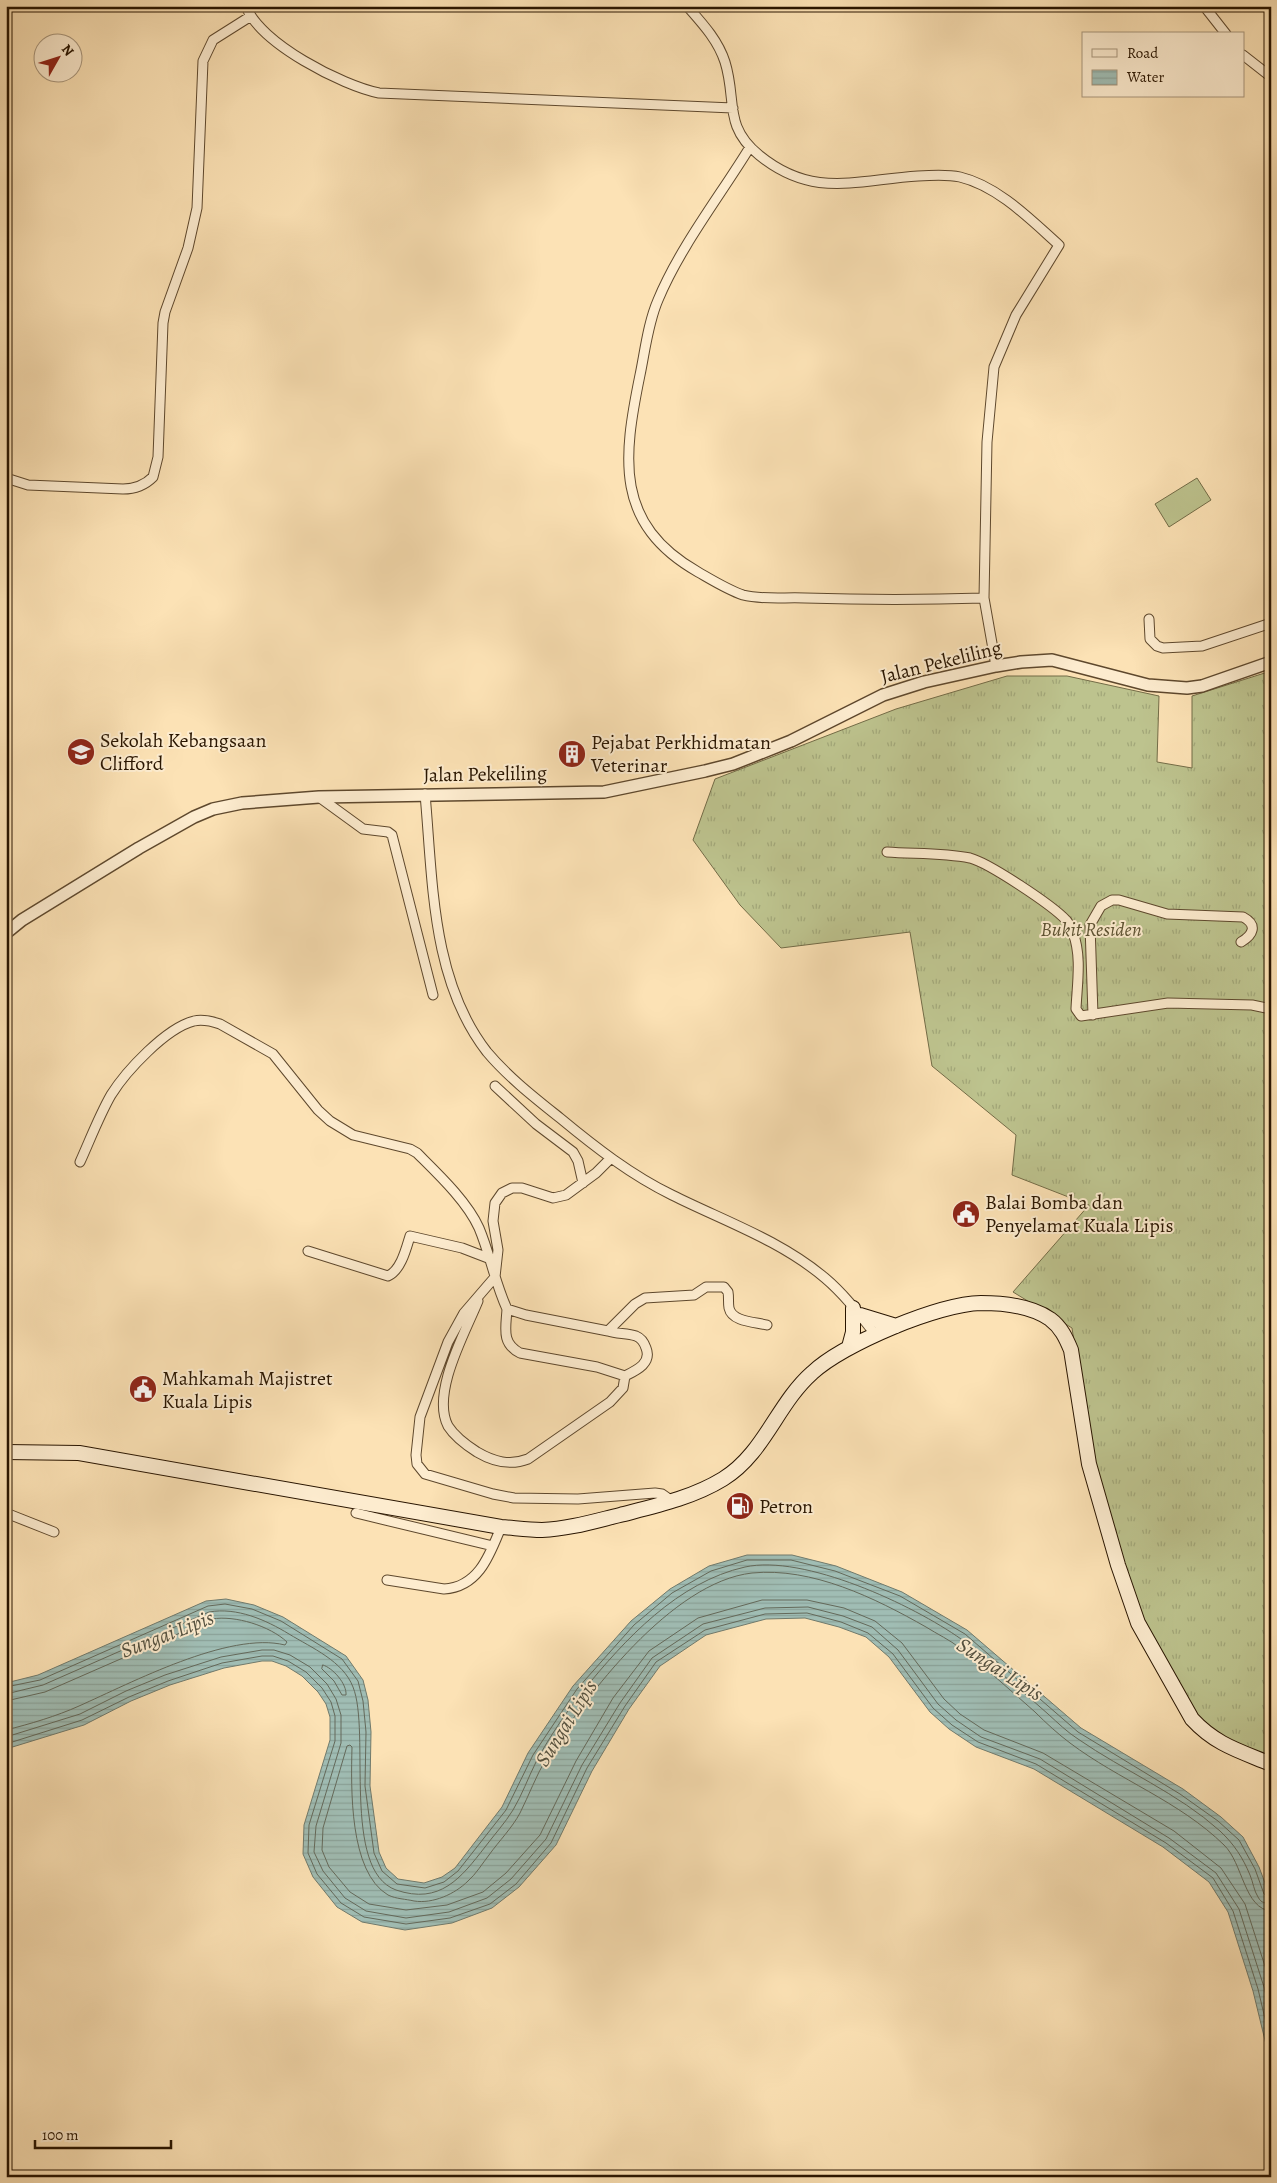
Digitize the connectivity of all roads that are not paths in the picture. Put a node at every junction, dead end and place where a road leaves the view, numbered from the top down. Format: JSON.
{"nodes":[{"id":1,"x":246,"y":6,"type":"edge"},
{"id":2,"x":687,"y":6,"type":"edge"},
{"id":3,"x":1204,"y":6,"type":"edge"},
{"id":4,"x":251,"y":16,"type":"junction"},
{"id":5,"x":1224,"y":32,"type":"edge"},
{"id":6,"x":1244,"y":56,"type":"edge"},
{"id":7,"x":1271,"y":77,"type":"edge"},
{"id":8,"x":733,"y":108,"type":"junction"},
{"id":9,"x":750,"y":147,"type":"junction"},
{"id":10,"x":6,"y":478,"type":"edge"},
{"id":11,"x":984,"y":598,"type":"junction"},
{"id":12,"x":1149,"y":619,"type":"dead end"},
{"id":13,"x":1271,"y":623,"type":"edge"},
{"id":14,"x":1271,"y":662,"type":"edge"},
{"id":15,"x":996,"y":666,"type":"junction"},
{"id":16,"x":425,"y":794,"type":"junction"},
{"id":17,"x":320,"y":797,"type":"junction"},
{"id":18,"x":886,"y":852,"type":"dead end"},
{"id":19,"x":6,"y":933,"type":"edge"},
{"id":20,"x":1241,"y":942,"type":"dead end"},
{"id":21,"x":433,"y":996,"type":"dead end"},
{"id":22,"x":1271,"y":1009,"type":"edge"},
{"id":23,"x":1093,"y":1015,"type":"junction"},
{"id":24,"x":496,"y":1086,"type":"dead end"},
{"id":25,"x":610,"y":1159,"type":"junction"},
{"id":26,"x":80,"y":1162,"type":"dead end"},
{"id":27,"x":583,"y":1183,"type":"junction"},
{"id":28,"x":308,"y":1251,"type":"dead end"},
{"id":29,"x":488,"y":1258,"type":"junction"},
{"id":30,"x":495,"y":1277,"type":"junction"},
{"id":31,"x":480,"y":1296,"type":"junction"},
{"id":32,"x":507,"y":1309,"type":"junction"},
{"id":33,"x":856,"y":1312,"type":"junction"},
{"id":34,"x":767,"y":1324,"type":"dead end"},
{"id":35,"x":896,"y":1326,"type":"junction"},
{"id":36,"x":608,"y":1331,"type":"junction"},
{"id":37,"x":876,"y":1334,"type":"junction"},
{"id":38,"x":849,"y":1347,"type":"junction"},
{"id":39,"x":625,"y":1376,"type":"junction"},
{"id":40,"x":6,"y":1452,"type":"edge"},
{"id":41,"x":672,"y":1501,"type":"junction"},
{"id":42,"x":6,"y":1513,"type":"edge"},
{"id":43,"x":356,"y":1513,"type":"dead end"},
{"id":44,"x":501,"y":1527,"type":"junction"},
{"id":45,"x":54,"y":1532,"type":"dead end"},
{"id":46,"x":494,"y":1546,"type":"junction"},
{"id":47,"x":387,"y":1580,"type":"dead end"},
{"id":48,"x":1271,"y":1764,"type":"edge"}],
"edges":[{"from":1,"to":4,"type":"street"},
{"from":2,"to":8,"type":"street"},
{"from":3,"to":5,"type":"street"},
{"from":4,"to":8,"type":"street"},
{"from":4,"to":10,"type":"street"},
{"from":6,"to":7,"type":"street"},
{"from":8,"to":9,"type":"street"},
{"from":9,"to":11,"type":"street"},
{"from":9,"to":11,"type":"street"},
{"from":11,"to":15,"type":"street"},
{"from":12,"to":13,"type":"street"},
{"from":14,"to":15,"type":"street","name":"Jalan Pekeliling"},
{"from":15,"to":16,"type":"street","name":"Jalan Pekeliling"},
{"from":16,"to":17,"type":"street","name":"Jalan Pekeliling"},
{"from":16,"to":25,"type":"street"},
{"from":17,"to":19,"type":"street","name":"Jalan Pekeliling"},
{"from":17,"to":21,"type":"street"},
{"from":18,"to":23,"type":"street"},
{"from":20,"to":23,"type":"street"},
{"from":22,"to":23,"type":"street"},
{"from":24,"to":27,"type":"street"},
{"from":25,"to":27,"type":"street"},
{"from":25,"to":33,"type":"street"},
{"from":26,"to":29,"type":"street"},
{"from":27,"to":30,"type":"street"},
{"from":28,"to":29,"type":"street"},
{"from":29,"to":30,"type":"street"},
{"from":30,"to":31,"type":"street"},
{"from":30,"to":32,"type":"street"},
{"from":31,"to":39,"type":"street"},
{"from":31,"to":41,"type":"street"},
{"from":32,"to":36,"type":"street"},
{"from":32,"to":39,"type":"street"},
{"from":33,"to":35,"type":"main road"},
{"from":33,"to":37,"type":"street"},
{"from":33,"to":38,"type":"main road"},
{"from":34,"to":36,"type":"street"},
{"from":35,"to":37,"type":"main road"},
{"from":35,"to":48,"type":"main road"},
{"from":36,"to":39,"type":"street"},
{"from":37,"to":38,"type":"main road"},
{"from":38,"to":41,"type":"main road"},
{"from":40,"to":44,"type":"main road"},
{"from":41,"to":44,"type":"main road"},
{"from":42,"to":45,"type":"street"},
{"from":43,"to":46,"type":"street"},
{"from":44,"to":46,"type":"street"},
{"from":46,"to":47,"type":"street"}]}
